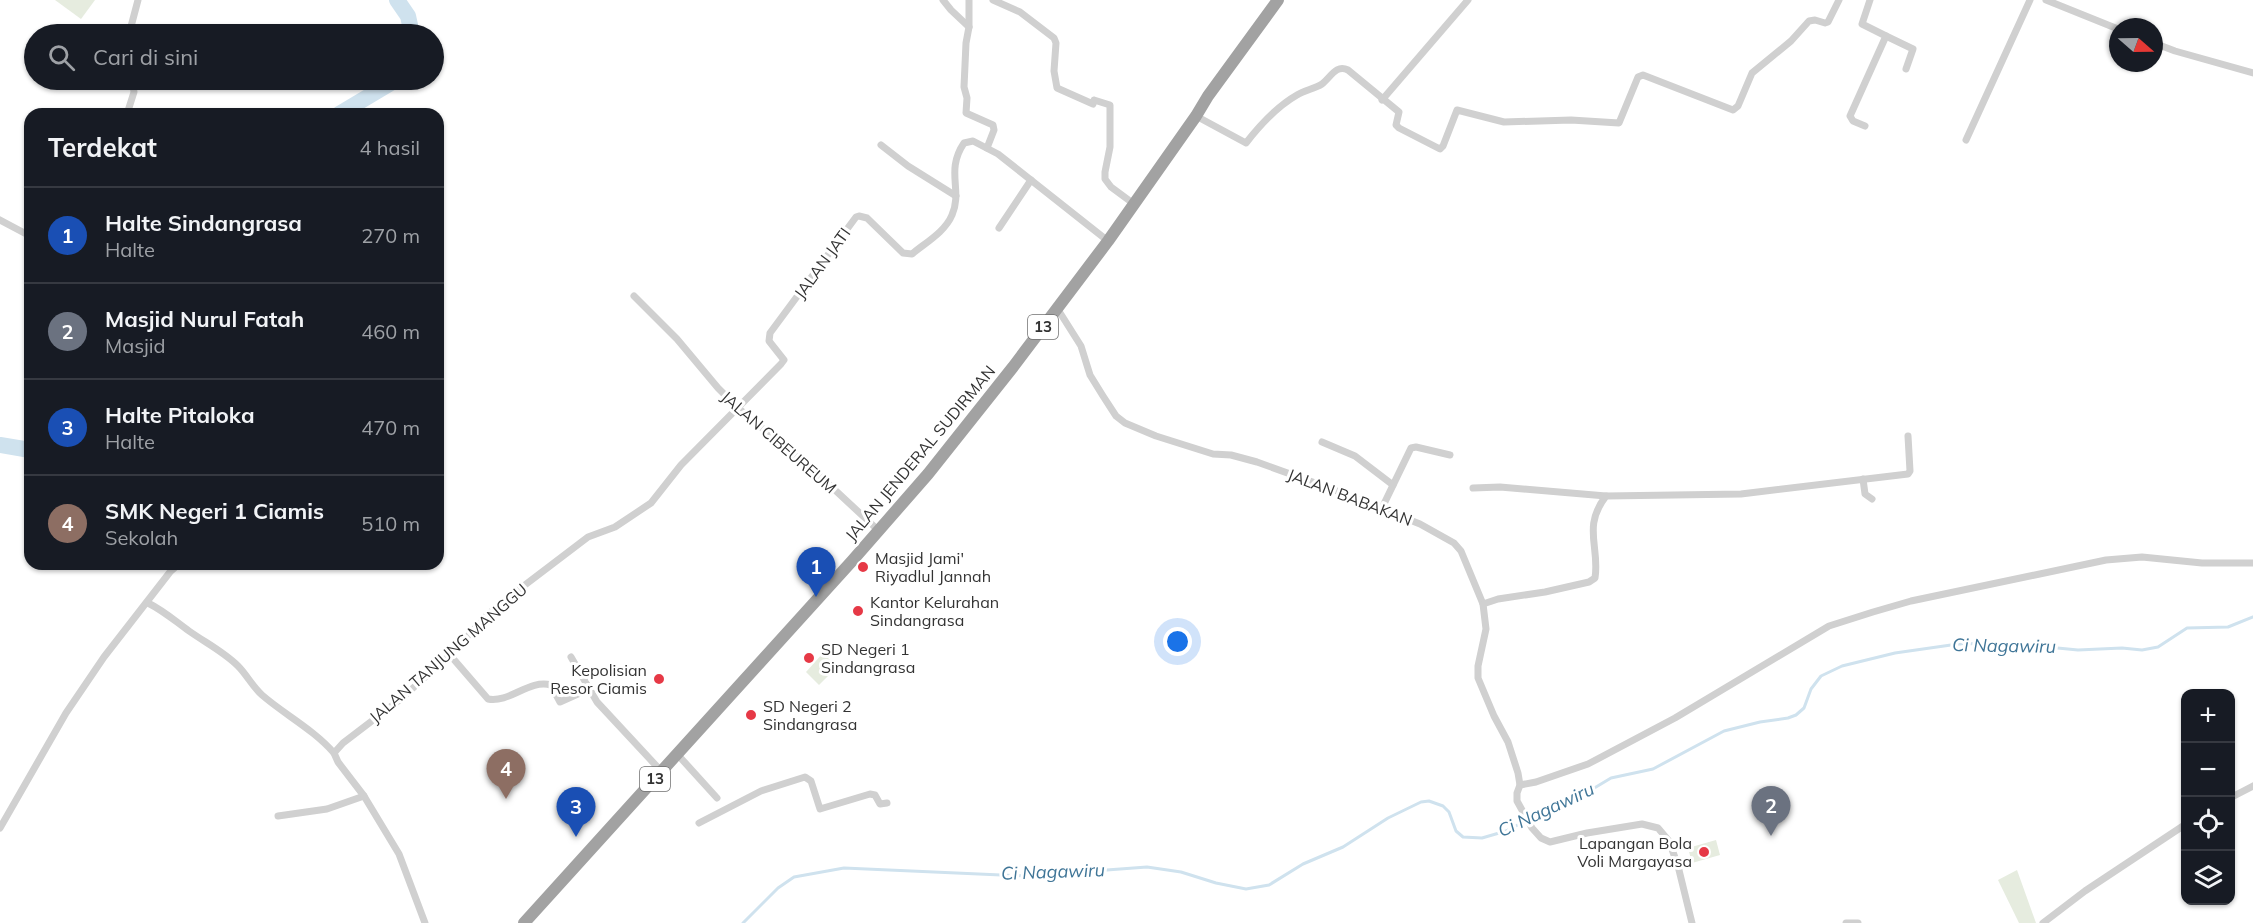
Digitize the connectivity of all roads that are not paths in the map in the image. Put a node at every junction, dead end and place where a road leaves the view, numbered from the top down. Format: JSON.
{"nodes":[{"id":1,"x":138,"y":0,"type":"edge"},
{"id":2,"x":944,"y":0,"type":"edge"},
{"id":3,"x":969,"y":0,"type":"edge"},
{"id":4,"x":993,"y":0,"type":"edge"},
{"id":5,"x":1278,"y":0,"type":"edge"},
{"id":6,"x":1468,"y":0,"type":"edge"},
{"id":7,"x":1839,"y":0,"type":"edge"},
{"id":8,"x":1870,"y":0,"type":"edge"},
{"id":9,"x":2030,"y":0,"type":"edge"},
{"id":10,"x":2046,"y":0,"type":"edge"},
{"id":11,"x":132,"y":24,"type":"edge"},
{"id":12,"x":2109,"y":25,"type":"edge"},
{"id":13,"x":969,"y":27,"type":"junction"},
{"id":14,"x":1886,"y":36,"type":"junction"},
{"id":15,"x":2163,"y":46,"type":"edge"},
{"id":16,"x":1906,"y":69,"type":"dead end"},
{"id":17,"x":2253,"y":74,"type":"edge"},
{"id":18,"x":134,"y":90,"type":"edge"},
{"id":19,"x":1382,"y":100,"type":"junction"},
{"id":20,"x":129,"y":108,"type":"edge"},
{"id":21,"x":1197,"y":116,"type":"junction"},
{"id":22,"x":1865,"y":126,"type":"dead end"},
{"id":23,"x":1966,"y":140,"type":"dead end"},
{"id":24,"x":881,"y":146,"type":"dead end"},
{"id":25,"x":987,"y":148,"type":"junction"},
{"id":26,"x":1031,"y":180,"type":"junction"},
{"id":27,"x":956,"y":196,"type":"junction"},
{"id":28,"x":1134,"y":204,"type":"junction"},
{"id":29,"x":0,"y":220,"type":"edge"},
{"id":30,"x":999,"y":228,"type":"dead end"},
{"id":31,"x":24,"y":233,"type":"edge"},
{"id":32,"x":1108,"y":241,"type":"junction"},
{"id":33,"x":634,"y":296,"type":"dead end"},
{"id":34,"x":1057,"y":308,"type":"junction"},
{"id":35,"x":738,"y":408,"type":"junction"},
{"id":36,"x":1908,"y":436,"type":"dead end"},
{"id":37,"x":1322,"y":442,"type":"dead end"},
{"id":38,"x":1450,"y":454,"type":"dead end"},
{"id":39,"x":1863,"y":479,"type":"junction"},
{"id":40,"x":1393,"y":484,"type":"junction"},
{"id":41,"x":1473,"y":488,"type":"dead end"},
{"id":42,"x":1606,"y":496,"type":"junction"},
{"id":43,"x":1872,"y":499,"type":"dead end"},
{"id":44,"x":1382,"y":508,"type":"junction"},
{"id":45,"x":879,"y":531,"type":"junction"},
{"id":46,"x":2253,"y":563,"type":"edge"},
{"id":47,"x":172,"y":570,"type":"edge"},
{"id":48,"x":148,"y":603,"type":"junction"},
{"id":49,"x":1483,"y":604,"type":"junction"},
{"id":50,"x":450,"y":655,"type":"junction"},
{"id":51,"x":571,"y":657,"type":"dead end"},
{"id":52,"x":589,"y":689,"type":"junction"},
{"id":53,"x":334,"y":753,"type":"junction"},
{"id":54,"x":678,"y":755,"type":"junction"},
{"id":55,"x":662,"y":772,"type":"junction"},
{"id":56,"x":1520,"y":785,"type":"junction"},
{"id":57,"x":2253,"y":786,"type":"edge"},
{"id":58,"x":364,"y":796,"type":"junction"},
{"id":59,"x":2232,"y":797,"type":"edge"},
{"id":60,"x":717,"y":798,"type":"dead end"},
{"id":61,"x":887,"y":803,"type":"dead end"},
{"id":62,"x":820,"y":809,"type":"junction"},
{"id":63,"x":812,"y":813,"type":"dead end"},
{"id":64,"x":278,"y":816,"type":"dead end"},
{"id":65,"x":699,"y":823,"type":"dead end"},
{"id":66,"x":2181,"y":827,"type":"edge"},
{"id":67,"x":0,"y":828,"type":"edge"},
{"id":68,"x":425,"y":923,"type":"edge"},
{"id":69,"x":525,"y":923,"type":"edge"},
{"id":70,"x":1692,"y":923,"type":"edge"},
{"id":71,"x":1846,"y":923,"type":"edge"},
{"id":72,"x":1858,"y":923,"type":"edge"},
{"id":73,"x":2043,"y":923,"type":"edge"}],
"edges":[{"from":1,"to":11,"type":"street"},
{"from":2,"to":13,"type":"street"},
{"from":3,"to":13,"type":"street"},
{"from":4,"to":28,"type":"street"},
{"from":5,"to":21,"type":"highway","name":"JALAN JENDERAL SUDIRMAN","number":"13"},
{"from":6,"to":19,"type":"street"},
{"from":7,"to":19,"type":"street"},
{"from":8,"to":14,"type":"street"},
{"from":9,"to":23,"type":"street"},
{"from":10,"to":12,"type":"street"},
{"from":13,"to":25,"type":"street"},
{"from":14,"to":16,"type":"street"},
{"from":14,"to":22,"type":"street"},
{"from":15,"to":17,"type":"street"},
{"from":18,"to":20,"type":"street"},
{"from":19,"to":21,"type":"street"},
{"from":21,"to":28,"type":"highway","name":"JALAN JENDERAL SUDIRMAN","number":"13"},
{"from":24,"to":27,"type":"street"},
{"from":25,"to":26,"type":"street"},
{"from":25,"to":27,"type":"street","name":"JALAN JATI"},
{"from":26,"to":30,"type":"street"},
{"from":26,"to":32,"type":"street"},
{"from":27,"to":35,"type":"street","name":"JALAN JATI"},
{"from":28,"to":32,"type":"highway","name":"JALAN JENDERAL SUDIRMAN","number":"13"},
{"from":29,"to":31,"type":"street"},
{"from":32,"to":34,"type":"highway","name":"JALAN JENDERAL SUDIRMAN","number":"13"},
{"from":33,"to":35,"type":"street","name":"JALAN CIBEUREUM"},
{"from":34,"to":44,"type":"street","name":"JALAN BABAKAN"},
{"from":34,"to":45,"type":"highway","name":"JALAN JENDERAL SUDIRMAN","number":"13"},
{"from":35,"to":45,"type":"street","name":"JALAN CIBEUREUM"},
{"from":35,"to":50,"type":"street","name":"JALAN TANJUNG MANGGU"},
{"from":36,"to":39,"type":"street"},
{"from":37,"to":40,"type":"street"},
{"from":38,"to":40,"type":"street"},
{"from":39,"to":42,"type":"street"},
{"from":39,"to":43,"type":"street"},
{"from":40,"to":44,"type":"street"},
{"from":41,"to":42,"type":"street"},
{"from":42,"to":49,"type":"street"},
{"from":44,"to":49,"type":"street","name":"JALAN BABAKAN"},
{"from":45,"to":54,"type":"highway","name":"JALAN JENDERAL SUDIRMAN","number":"13"},
{"from":46,"to":56,"type":"street"},
{"from":47,"to":48,"type":"street"},
{"from":48,"to":53,"type":"street"},
{"from":48,"to":67,"type":"street"},
{"from":49,"to":56,"type":"street","name":"JALAN BABAKAN"},
{"from":50,"to":52,"type":"street"},
{"from":50,"to":53,"type":"street","name":"JALAN TANJUNG MANGGU"},
{"from":51,"to":52,"type":"street"},
{"from":52,"to":55,"type":"street"},
{"from":53,"to":58,"type":"street"},
{"from":54,"to":55,"type":"highway","name":"JALAN JENDERAL SUDIRMAN","number":"13"},
{"from":54,"to":60,"type":"street"},
{"from":55,"to":69,"type":"highway","name":"JALAN JENDERAL SUDIRMAN","number":"13"},
{"from":56,"to":70,"type":"street","name":"JALAN BABAKAN"},
{"from":57,"to":59,"type":"street"},
{"from":58,"to":64,"type":"street"},
{"from":58,"to":68,"type":"street"},
{"from":61,"to":62,"type":"street"},
{"from":62,"to":63,"type":"street"},
{"from":62,"to":65,"type":"street"},
{"from":66,"to":73,"type":"street"},
{"from":71,"to":72,"type":"street"}]}
